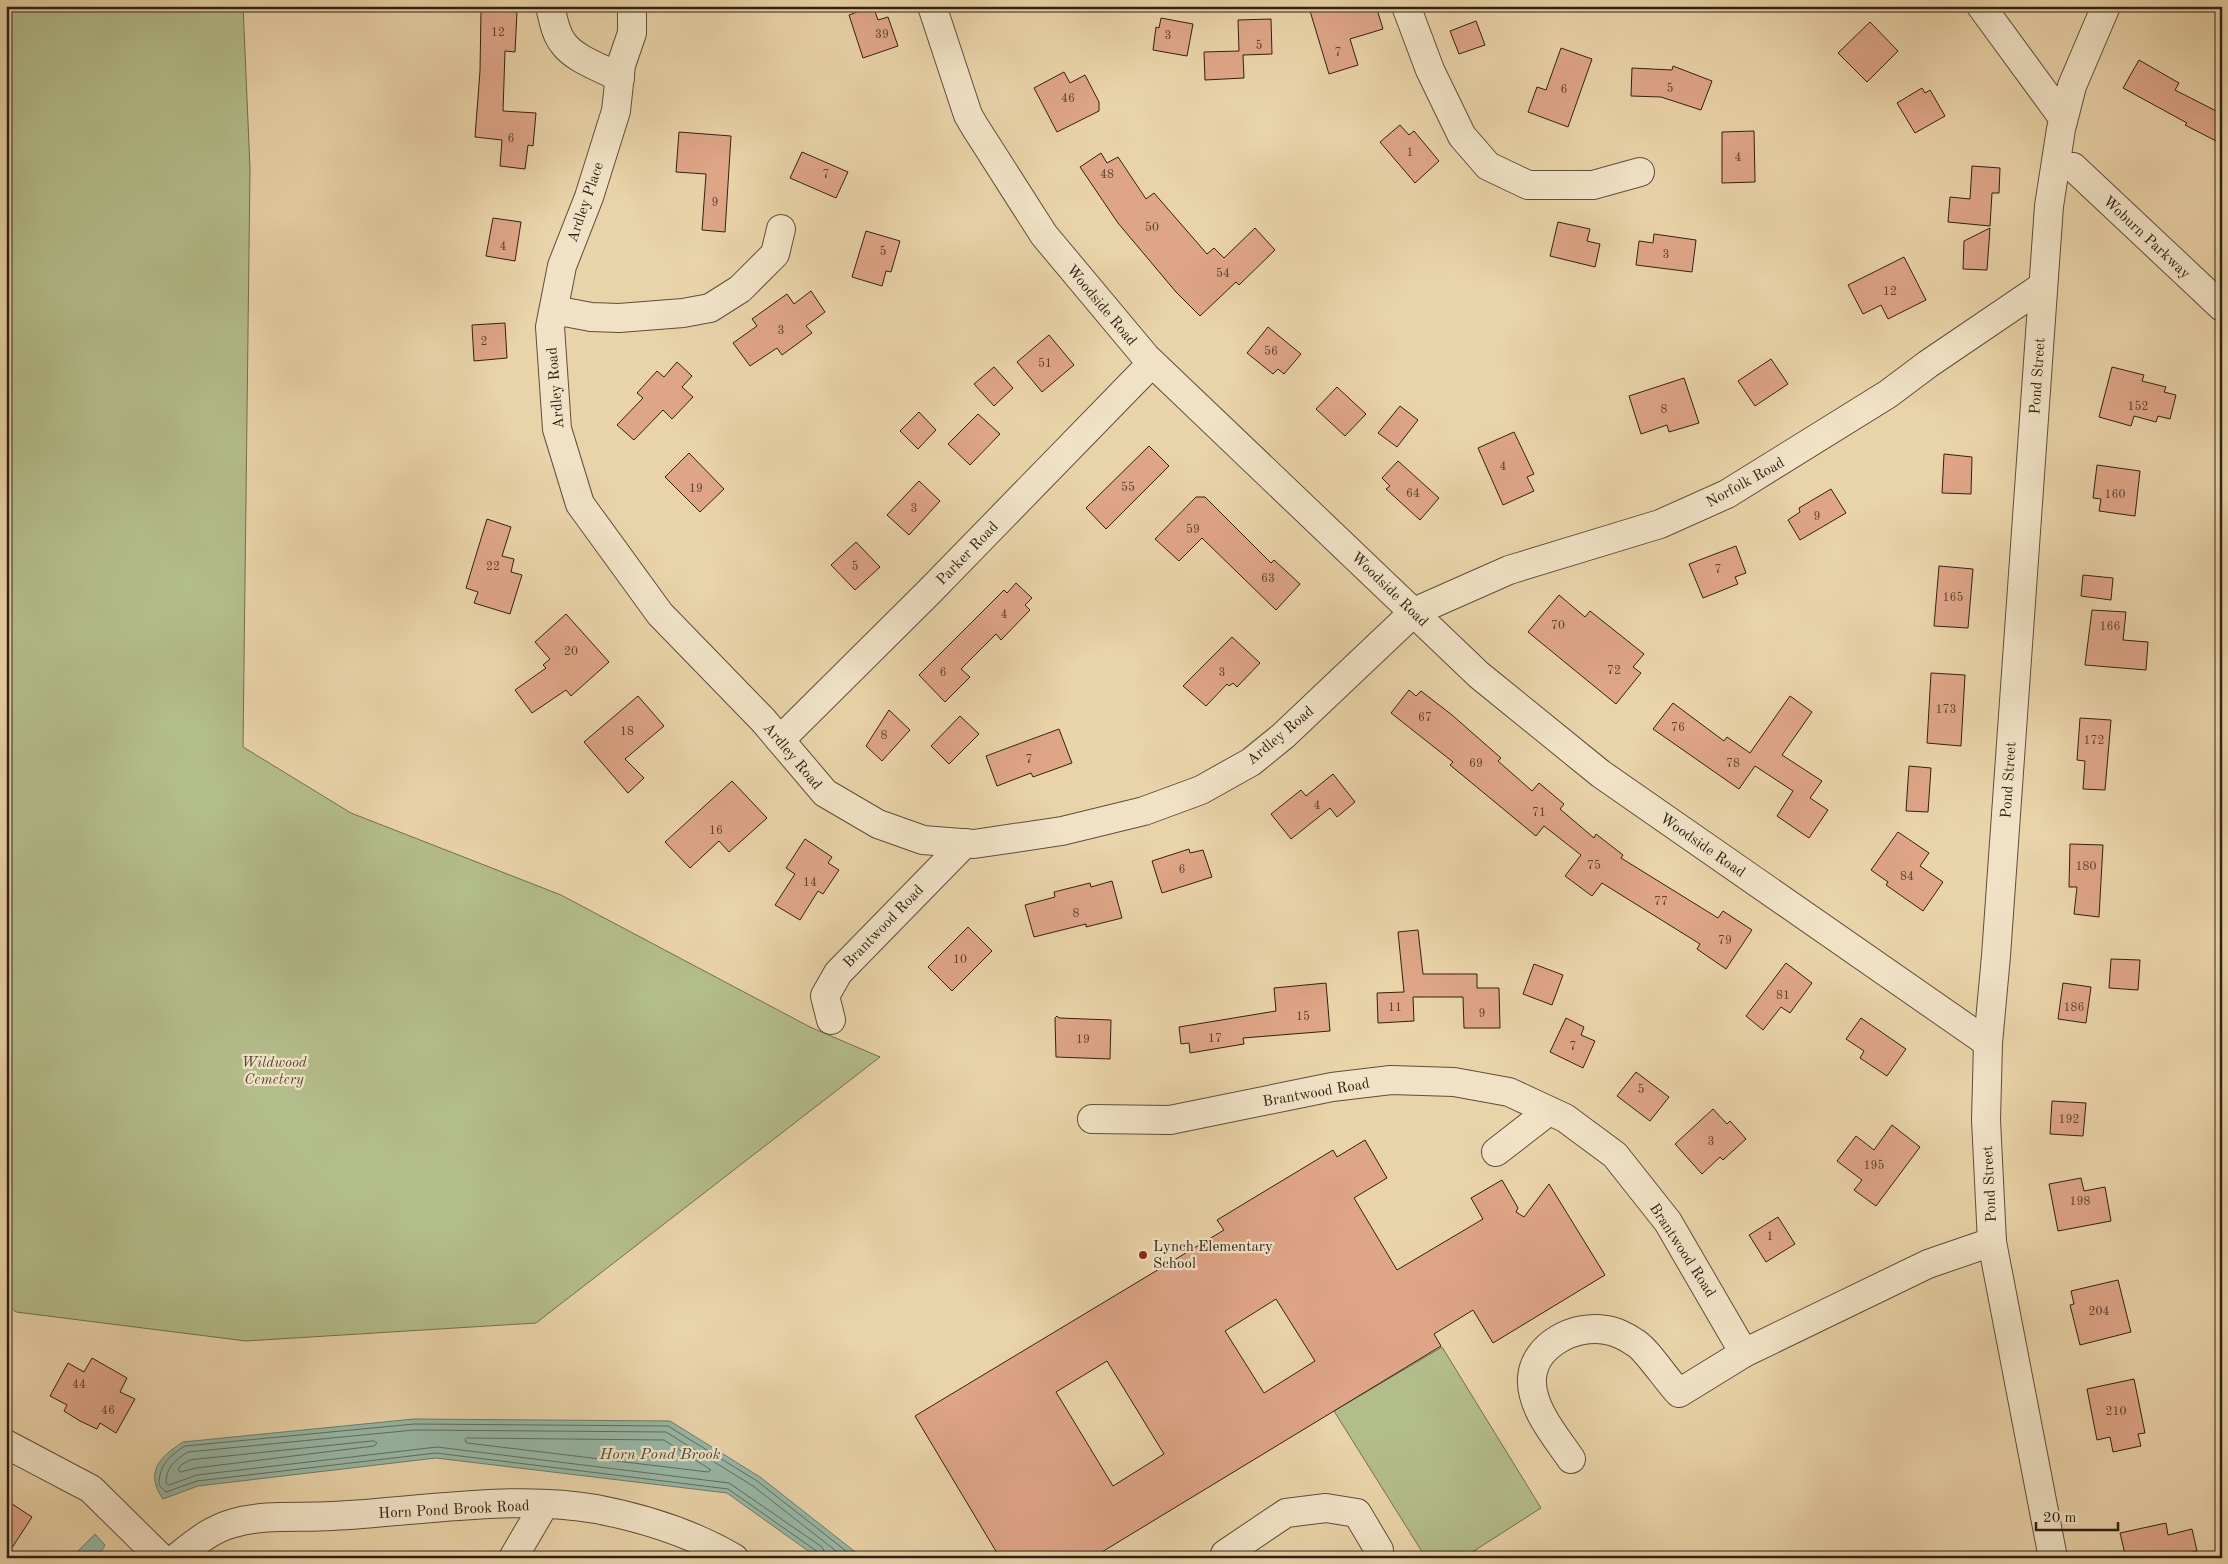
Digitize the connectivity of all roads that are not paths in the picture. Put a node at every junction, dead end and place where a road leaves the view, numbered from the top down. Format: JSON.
{"nodes":[{"id":1,"x":550,"y":6,"type":"edge"},
{"id":2,"x":632,"y":6,"type":"edge"},
{"id":3,"x":932,"y":6,"type":"edge"},
{"id":4,"x":1406,"y":6,"type":"edge"},
{"id":5,"x":1981,"y":6,"type":"edge"},
{"id":6,"x":2106,"y":6,"type":"edge"},
{"id":7,"x":620,"y":78,"type":"junction"},
{"id":8,"x":2064,"y":118,"type":"junction"},
{"id":9,"x":2073,"y":167,"type":"dead end"},
{"id":10,"x":1640,"y":172,"type":"dead end"},
{"id":11,"x":781,"y":229,"type":"dead end"},
{"id":12,"x":2043,"y":286,"type":"junction"},
{"id":13,"x":2222,"y":307,"type":"edge"},
{"id":14,"x":552,"y":318,"type":"junction"},
{"id":15,"x":1152,"y":363,"type":"junction"},
{"id":16,"x":1414,"y":612,"type":"junction"},
{"id":17,"x":780,"y":740,"type":"junction"},
{"id":18,"x":965,"y":843,"type":"junction"},
{"id":19,"x":831,"y":1020,"type":"dead end"},
{"id":20,"x":1988,"y":1043,"type":"junction"},
{"id":21,"x":1550,"y":1111,"type":"junction"},
{"id":22,"x":1092,"y":1120,"type":"dead end"},
{"id":23,"x":1496,"y":1152,"type":"dead end"},
{"id":24,"x":1992,"y":1242,"type":"junction"},
{"id":25,"x":1744,"y":1353,"type":"junction"},
{"id":26,"x":6,"y":1444,"type":"edge"},
{"id":27,"x":1572,"y":1459,"type":"dead end"},
{"id":28,"x":544,"y":1505,"type":"junction"},
{"id":29,"x":161,"y":1558,"type":"edge"},
{"id":30,"x":176,"y":1558,"type":"edge"},
{"id":31,"x":513,"y":1558,"type":"edge"},
{"id":32,"x":734,"y":1558,"type":"edge"},
{"id":33,"x":1226,"y":1558,"type":"edge"},
{"id":34,"x":1376,"y":1558,"type":"edge"},
{"id":35,"x":2053,"y":1558,"type":"edge"}],
"edges":[{"from":1,"to":7,"type":"street"},
{"from":2,"to":7,"type":"street","name":"Ardley Place"},
{"from":3,"to":15,"type":"street","name":"Woodside Road"},
{"from":4,"to":10,"type":"street"},
{"from":5,"to":8,"type":"street"},
{"from":6,"to":8,"type":"street","name":"Pond Street"},
{"from":7,"to":14,"type":"street","name":"Ardley Place"},
{"from":8,"to":12,"type":"street","name":"Pond Street"},
{"from":9,"to":13,"type":"street","name":"Woburn Parkway"},
{"from":11,"to":14,"type":"street"},
{"from":12,"to":16,"type":"street","name":"Norfolk Road"},
{"from":12,"to":20,"type":"street","name":"Pond Street"},
{"from":14,"to":17,"type":"street","name":"Ardley Road"},
{"from":15,"to":16,"type":"street","name":"Woodside Road"},
{"from":15,"to":17,"type":"street","name":"Parker Road"},
{"from":16,"to":18,"type":"street","name":"Ardley Road"},
{"from":16,"to":20,"type":"street","name":"Woodside Road"},
{"from":17,"to":18,"type":"street","name":"Ardley Road"},
{"from":18,"to":19,"type":"street","name":"Brantwood Road"},
{"from":20,"to":24,"type":"street","name":"Pond Street"},
{"from":21,"to":22,"type":"street","name":"Brantwood Road"},
{"from":21,"to":23,"type":"street"},
{"from":21,"to":25,"type":"street","name":"Brantwood Road"},
{"from":24,"to":25,"type":"street"},
{"from":24,"to":35,"type":"street","name":"Pond Street"},
{"from":25,"to":27,"type":"street"},
{"from":26,"to":29,"type":"street"},
{"from":28,"to":30,"type":"street","name":"Horn Pond Brook Road"},
{"from":28,"to":31,"type":"street"},
{"from":28,"to":32,"type":"street","name":"Horn Pond Brook Road"},
{"from":33,"to":34,"type":"street"}]}
